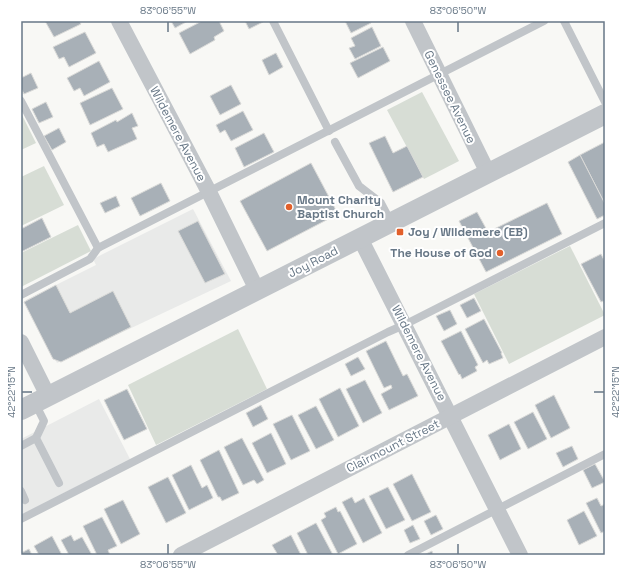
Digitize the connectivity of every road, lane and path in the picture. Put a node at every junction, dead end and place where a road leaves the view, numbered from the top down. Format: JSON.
{"nodes":[{"id":1,"x":119,"y":21,"type":"edge"},
{"id":2,"x":273,"y":21,"type":"edge"},
{"id":3,"x":413,"y":21,"type":"edge"},
{"id":4,"x":544,"y":21,"type":"edge"},
{"id":5,"x":564,"y":21,"type":"edge"},
{"id":6,"x":439,"y":74,"type":"junction"},
{"id":7,"x":21,"y":101,"type":"edge"},
{"id":8,"x":605,"y":102,"type":"edge"},
{"id":9,"x":605,"y":114,"type":"edge"},
{"id":10,"x":329,"y":131,"type":"junction"},
{"id":11,"x":335,"y":142,"type":"dead end"},
{"id":12,"x":488,"y":173,"type":"junction"},
{"id":13,"x":209,"y":192,"type":"junction"},
{"id":14,"x":391,"y":222,"type":"junction"},
{"id":15,"x":605,"y":223,"type":"edge"},
{"id":16,"x":360,"y":238,"type":"junction"},
{"id":17,"x":98,"y":248,"type":"junction"},
{"id":18,"x":257,"y":290,"type":"junction"},
{"id":19,"x":21,"y":295,"type":"edge"},
{"id":20,"x":404,"y":325,"type":"junction"},
{"id":21,"x":605,"y":337,"type":"edge"},
{"id":22,"x":21,"y":342,"type":"edge"},
{"id":23,"x":34,"y":403,"type":"edge"},
{"id":24,"x":450,"y":416,"type":"junction"},
{"id":25,"x":36,"y":438,"type":"junction"},
{"id":26,"x":21,"y":446,"type":"edge"},
{"id":27,"x":605,"y":454,"type":"edge"},
{"id":28,"x":59,"y":483,"type":"dead end"},
{"id":29,"x":21,"y":491,"type":"edge"},
{"id":30,"x":25,"y":500,"type":"dead end"},
{"id":31,"x":498,"y":510,"type":"junction"},
{"id":32,"x":21,"y":519,"type":"edge"},
{"id":33,"x":181,"y":555,"type":"edge"},
{"id":34,"x":408,"y":555,"type":"edge"},
{"id":35,"x":520,"y":555,"type":"edge"}],
"edges":[{"from":1,"to":13,"type":"street","name":"Wildemere Avenue"},
{"from":2,"to":10,"type":"lane"},
{"from":3,"to":6,"type":"street","name":"Genessee Avenue"},
{"from":4,"to":6,"type":"lane"},
{"from":5,"to":8,"type":"lane"},
{"from":6,"to":10,"type":"lane"},
{"from":6,"to":12,"type":"street","name":"Genessee Avenue"},
{"from":7,"to":17,"type":"lane"},
{"from":9,"to":12,"type":"street","name":"Joy Road"},
{"from":10,"to":13,"type":"lane"},
{"from":11,"to":14,"type":"lane"},
{"from":12,"to":14,"type":"street","name":"Joy Road"},
{"from":13,"to":17,"type":"lane"},
{"from":13,"to":18,"type":"street","name":"Wildemere Avenue"},
{"from":14,"to":16,"type":"street","name":"Joy Road"},
{"from":15,"to":20,"type":"lane"},
{"from":16,"to":18,"type":"street","name":"Joy Road"},
{"from":16,"to":20,"type":"street","name":"Wildemere Avenue"},
{"from":17,"to":19,"type":"lane"},
{"from":18,"to":23,"type":"street","name":"Joy Road"},
{"from":20,"to":24,"type":"street","name":"Wildemere Avenue"},
{"from":20,"to":32,"type":"lane"},
{"from":21,"to":24,"type":"street","name":"Clairmount Street"},
{"from":22,"to":23,"type":"street"},
{"from":23,"to":25,"type":"lane"},
{"from":24,"to":31,"type":"street","name":"Wildemere Avenue"},
{"from":24,"to":33,"type":"street","name":"Clairmount Street"},
{"from":25,"to":26,"type":"lane"},
{"from":25,"to":28,"type":"lane"},
{"from":27,"to":31,"type":"lane"},
{"from":29,"to":30,"type":"lane"},
{"from":31,"to":34,"type":"lane"},
{"from":31,"to":35,"type":"street","name":"Wildemere Avenue"}]}
